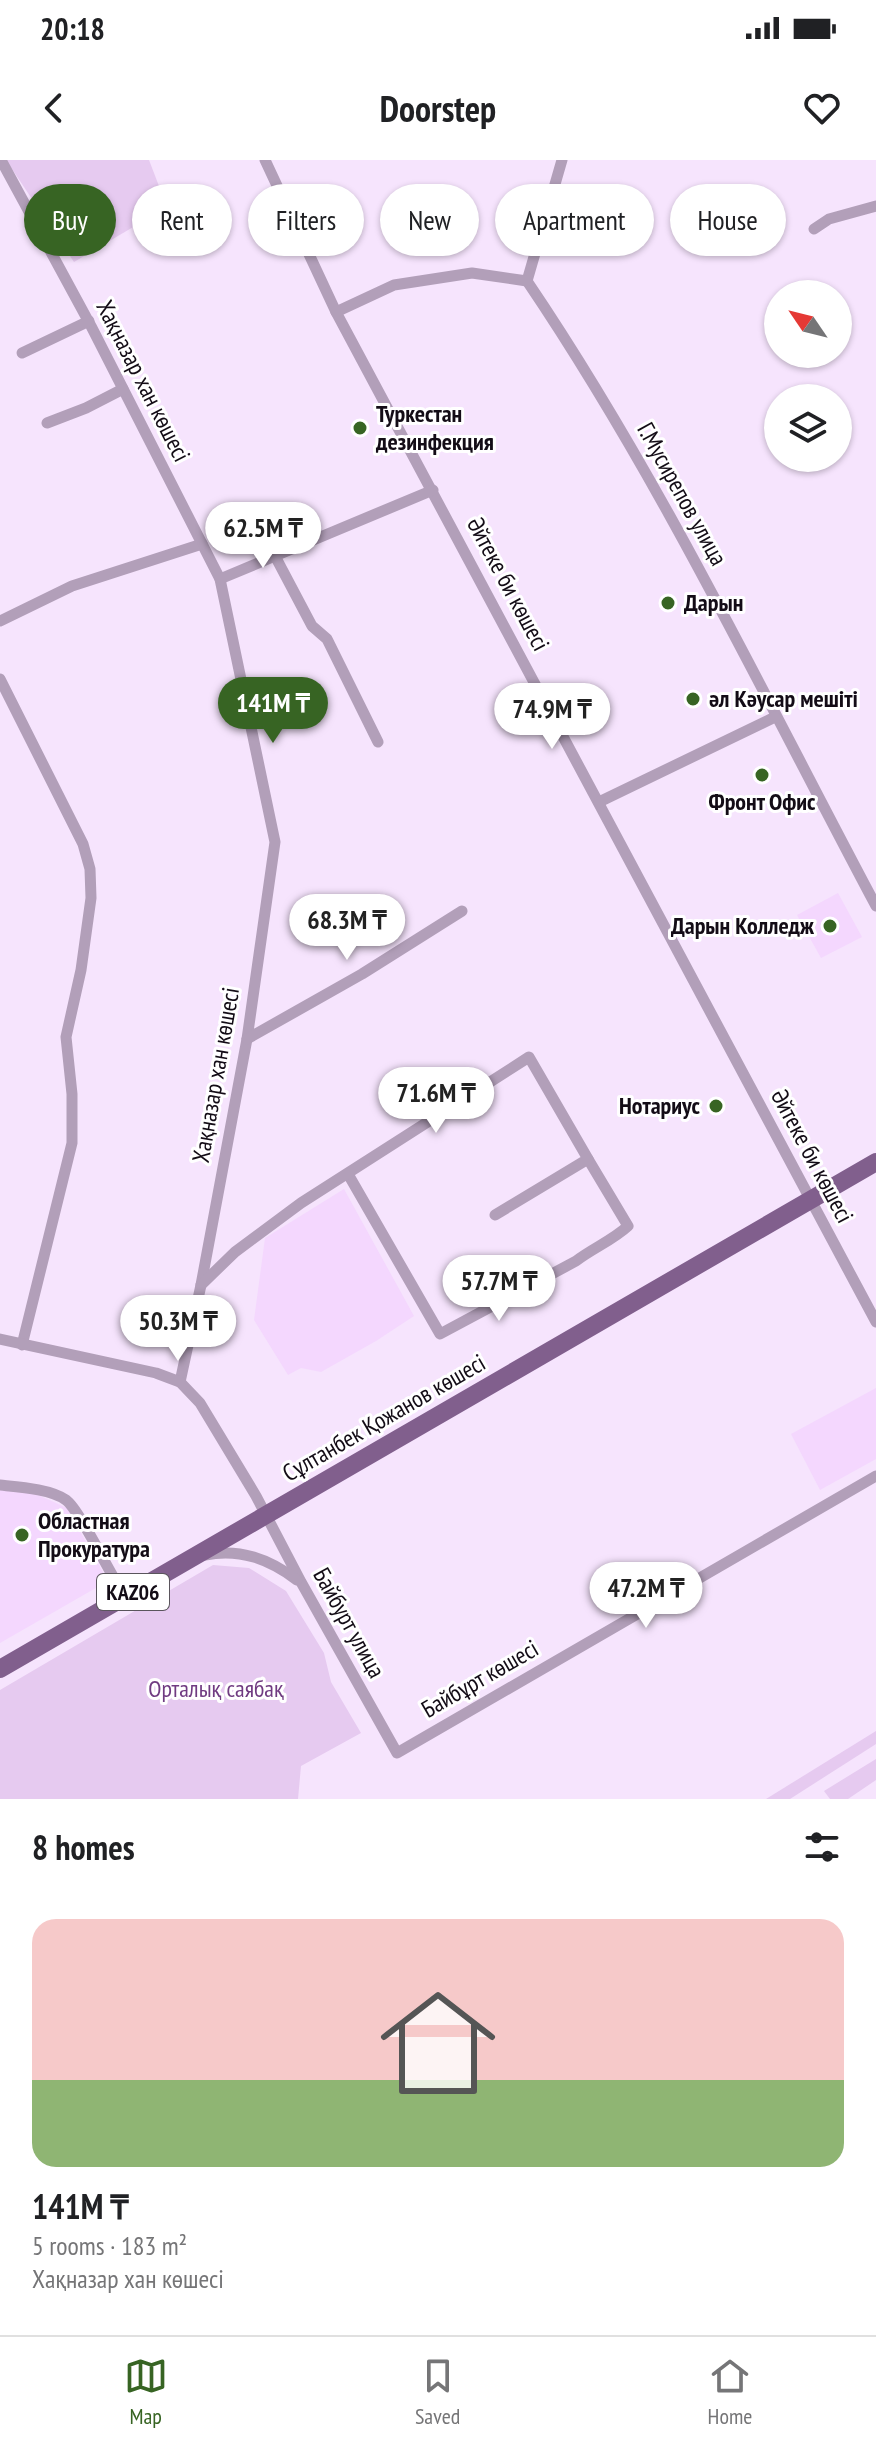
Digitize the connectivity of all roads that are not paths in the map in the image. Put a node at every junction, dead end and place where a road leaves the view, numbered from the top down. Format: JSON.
{"nodes":[{"id":1,"x":1,"y":160,"type":"edge"},
{"id":2,"x":265,"y":160,"type":"edge"},
{"id":3,"x":562,"y":160,"type":"edge"},
{"id":4,"x":876,"y":206,"type":"edge"},
{"id":5,"x":814,"y":229,"type":"dead end"},
{"id":6,"x":527,"y":281,"type":"junction"},
{"id":7,"x":336,"y":312,"type":"junction"},
{"id":8,"x":89,"y":321,"type":"junction"},
{"id":9,"x":22,"y":353,"type":"dead end"},
{"id":10,"x":123,"y":389,"type":"junction"},
{"id":11,"x":47,"y":423,"type":"dead end"},
{"id":12,"x":433,"y":490,"type":"junction"},
{"id":13,"x":202,"y":544,"type":"junction"},
{"id":14,"x":275,"y":556,"type":"junction"},
{"id":15,"x":220,"y":579,"type":"junction"},
{"id":16,"x":0,"y":621,"type":"edge"},
{"id":17,"x":0,"y":679,"type":"edge"},
{"id":18,"x":775,"y":717,"type":"junction"},
{"id":19,"x":378,"y":742,"type":"dead end"},
{"id":20,"x":599,"y":802,"type":"junction"},
{"id":21,"x":876,"y":906,"type":"edge"},
{"id":22,"x":462,"y":911,"type":"dead end"},
{"id":23,"x":247,"y":1039,"type":"junction"},
{"id":24,"x":588,"y":1159,"type":"junction"},
{"id":25,"x":876,"y":1162,"type":"edge"},
{"id":26,"x":348,"y":1174,"type":"junction"},
{"id":27,"x":810,"y":1200,"type":"junction"},
{"id":28,"x":495,"y":1215,"type":"dead end"},
{"id":29,"x":201,"y":1285,"type":"junction"},
{"id":30,"x":876,"y":1322,"type":"edge"},
{"id":31,"x":0,"y":1339,"type":"edge"},
{"id":32,"x":22,"y":1345,"type":"junction"},
{"id":33,"x":180,"y":1382,"type":"junction"},
{"id":34,"x":876,"y":1476,"type":"edge"},
{"id":35,"x":0,"y":1485,"type":"edge"},
{"id":36,"x":266,"y":1514,"type":"junction"},
{"id":37,"x":189,"y":1558,"type":"junction"},
{"id":38,"x":301,"y":1582,"type":"junction"},
{"id":39,"x":125,"y":1596,"type":"junction"},
{"id":40,"x":0,"y":1669,"type":"edge"},
{"id":41,"x":397,"y":1753,"type":"joint"}],
"edges":[{"from":1,"to":8,"type":"street","name":"Хақназар хан көшесі"},
{"from":2,"to":7,"type":"street","name":"Әйтеке би көшесі"},
{"from":3,"to":6,"type":"street"},
{"from":4,"to":5,"type":"street"},
{"from":6,"to":7,"type":"street"},
{"from":6,"to":18,"type":"street","name":"Г.Мусирепов улица"},
{"from":7,"to":12,"type":"street","name":"Әйтеке би көшесі"},
{"from":8,"to":9,"type":"street"},
{"from":8,"to":10,"type":"street","name":"Хақназар хан көшесі"},
{"from":10,"to":11,"type":"street"},
{"from":10,"to":13,"type":"street","name":"Хақназар хан көшесі"},
{"from":12,"to":14,"type":"street"},
{"from":12,"to":20,"type":"street","name":"Әйтеке би көшесі"},
{"from":13,"to":15,"type":"street","name":"Хақназар хан көшесі"},
{"from":13,"to":16,"type":"street"},
{"from":14,"to":15,"type":"street"},
{"from":14,"to":19,"type":"street"},
{"from":15,"to":23,"type":"street","name":"Хақназар хан көшесі"},
{"from":17,"to":32,"type":"street"},
{"from":18,"to":20,"type":"street"},
{"from":18,"to":21,"type":"street","name":"Г.Мусирепов улица"},
{"from":20,"to":27,"type":"street","name":"Әйтеке би көшесі"},
{"from":22,"to":23,"type":"street"},
{"from":23,"to":29,"type":"street","name":"Хақназар хан көшесі"},
{"from":24,"to":26,"type":"street"},
{"from":24,"to":26,"type":"street"},
{"from":24,"to":28,"type":"street"},
{"from":25,"to":27,"type":"main road","name":"Сұлтанбек Қожанов көшесі","number":"KАZ06"},
{"from":26,"to":29,"type":"street"},
{"from":27,"to":30,"type":"street","name":"Әйтеке би көшесі"},
{"from":27,"to":36,"type":"main road","name":"Сұлтанбек Қожанов көшесі","number":"KАZ06"},
{"from":29,"to":33,"type":"street","name":"Хақназар хан көшесі"},
{"from":31,"to":32,"type":"street"},
{"from":32,"to":33,"type":"street"},
{"from":33,"to":36,"type":"street","name":"Байбурт улица"},
{"from":34,"to":41,"type":"street","name":"Байбұрт көшесі"},
{"from":35,"to":39,"type":"street"},
{"from":36,"to":37,"type":"main road","name":"Сұлтанбек Қожанов көшесі","number":"KАZ06"},
{"from":36,"to":38,"type":"street","name":"Байбурт улица"},
{"from":37,"to":38,"type":"street"},
{"from":37,"to":39,"type":"main road","name":"Сұлтанбек Қожанов көшесі","number":"KАZ06"},
{"from":38,"to":41,"type":"street","name":"Байбурт улица"},
{"from":39,"to":40,"type":"main road","name":"Сұлтанбек Қожанов көшесі","number":"KАZ06"}]}
